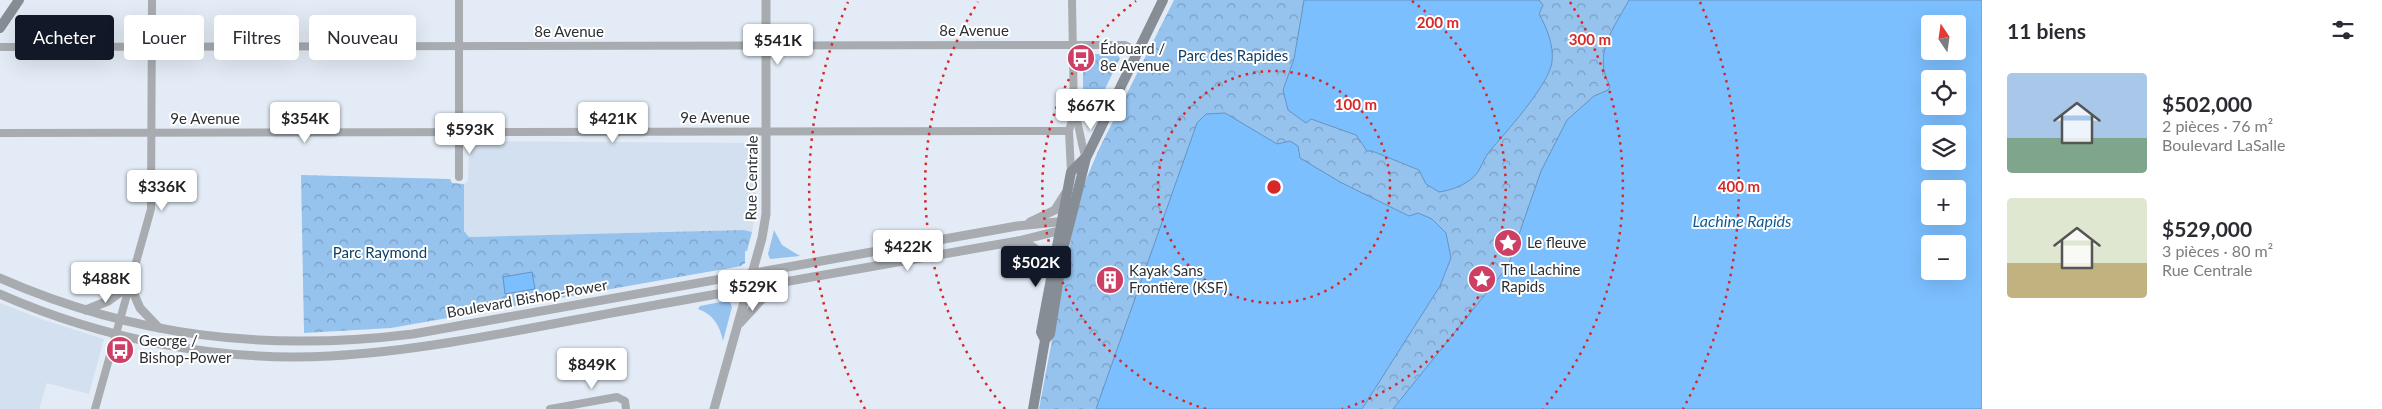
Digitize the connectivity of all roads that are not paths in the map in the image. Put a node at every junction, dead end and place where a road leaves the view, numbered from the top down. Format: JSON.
{"nodes":[{"id":1,"x":19,"y":0,"type":"edge"},
{"id":2,"x":152,"y":0,"type":"edge"},
{"id":3,"x":459,"y":0,"type":"edge"},
{"id":4,"x":766,"y":0,"type":"edge"},
{"id":5,"x":1072,"y":0,"type":"edge"},
{"id":6,"x":1163,"y":0,"type":"edge"},
{"id":7,"x":152,"y":15,"type":"edge"},
{"id":8,"x":0,"y":28,"type":"edge"},
{"id":9,"x":766,"y":45,"type":"junction"},
{"id":10,"x":1073,"y":45,"type":"junction"},
{"id":11,"x":459,"y":46,"type":"junction"},
{"id":12,"x":0,"y":47,"type":"edge"},
{"id":13,"x":124,"y":47,"type":"edge"},
{"id":14,"x":204,"y":47,"type":"edge"},
{"id":15,"x":1137,"y":51,"type":"junction"},
{"id":16,"x":152,"y":60,"type":"edge"},
{"id":17,"x":1074,"y":113,"type":"junction"},
{"id":18,"x":1069,"y":131,"type":"junction"},
{"id":19,"x":459,"y":132,"type":"junction"},
{"id":20,"x":766,"y":132,"type":"junction"},
{"id":21,"x":0,"y":133,"type":"edge"},
{"id":22,"x":152,"y":133,"type":"junction"},
{"id":23,"x":1086,"y":158,"type":"junction"},
{"id":24,"x":1072,"y":172,"type":"junction"},
{"id":25,"x":459,"y":177,"type":"dead end"},
{"id":26,"x":1069,"y":187,"type":"junction"},
{"id":27,"x":1017,"y":226,"type":"junction"},
{"id":28,"x":1065,"y":228,"type":"junction"},
{"id":29,"x":1018,"y":241,"type":"junction"},
{"id":30,"x":1051,"y":271,"type":"junction"},
{"id":31,"x":753,"y":273,"type":"junction"},
{"id":32,"x":0,"y":278,"type":"edge"},
{"id":33,"x":793,"y":280,"type":"junction"},
{"id":34,"x":130,"y":285,"type":"junction"},
{"id":35,"x":748,"y":288,"type":"junction"},
{"id":36,"x":0,"y":294,"type":"edge"},
{"id":37,"x":86,"y":310,"type":"junction"},
{"id":38,"x":120,"y":320,"type":"junction"},
{"id":39,"x":159,"y":328,"type":"junction"},
{"id":40,"x":736,"y":329,"type":"junction"},
{"id":41,"x":117,"y":334,"type":"junction"},
{"id":42,"x":1045,"y":340,"type":"junction"},
{"id":43,"x":625,"y":405,"type":"edge"},
{"id":44,"x":98,"y":408,"type":"edge"},
{"id":45,"x":550,"y":409,"type":"edge"},
{"id":46,"x":715,"y":409,"type":"edge"},
{"id":47,"x":1033,"y":409,"type":"edge"}],
"edges":[{"from":1,"to":8,"type":"main road"},
{"from":2,"to":7,"type":"street"},
{"from":3,"to":11,"type":"street"},
{"from":4,"to":9,"type":"street","name":"Rue Centrale"},
{"from":5,"to":10,"type":"street"},
{"from":6,"to":15,"type":"main road"},
{"from":9,"to":10,"type":"street","name":"8e Avenue"},
{"from":9,"to":11,"type":"street","name":"8e Avenue"},
{"from":9,"to":20,"type":"street","name":"Rue Centrale"},
{"from":10,"to":15,"type":"street","name":"8e Avenue"},
{"from":10,"to":17,"type":"street"},
{"from":11,"to":14,"type":"street","name":"8e Avenue"},
{"from":11,"to":19,"type":"street"},
{"from":12,"to":13,"type":"street","name":"8e Avenue"},
{"from":15,"to":23,"type":"main road"},
{"from":16,"to":22,"type":"street"},
{"from":17,"to":18,"type":"street"},
{"from":17,"to":23,"type":"street"},
{"from":18,"to":20,"type":"street","name":"9e Avenue"},
{"from":18,"to":24,"type":"street"},
{"from":19,"to":20,"type":"street","name":"9e Avenue"},
{"from":19,"to":22,"type":"street","name":"9e Avenue"},
{"from":19,"to":25,"type":"street"},
{"from":20,"to":31,"type":"street","name":"Rue Centrale"},
{"from":21,"to":22,"type":"street","name":"9e Avenue"},
{"from":22,"to":34,"type":"street"},
{"from":23,"to":24,"type":"main road"},
{"from":23,"to":28,"type":"main road"},
{"from":24,"to":26,"type":"main road"},
{"from":26,"to":27,"type":"street"},
{"from":26,"to":28,"type":"main road"},
{"from":27,"to":28,"type":"street","name":"Boulevard Bishop-Power"},
{"from":27,"to":31,"type":"street","name":"Boulevard Bishop-Power"},
{"from":28,"to":29,"type":"street","name":"Boulevard Bishop-Power"},
{"from":28,"to":30,"type":"main road"},
{"from":28,"to":42,"type":"main road"},
{"from":29,"to":30,"type":"street"},
{"from":29,"to":33,"type":"street","name":"Boulevard Bishop-Power"},
{"from":30,"to":42,"type":"main road"},
{"from":31,"to":35,"type":"street","name":"Rue Centrale"},
{"from":31,"to":39,"type":"street","name":"Boulevard Bishop-Power"},
{"from":32,"to":37,"type":"street","name":"Boulevard Bishop-Power"},
{"from":33,"to":35,"type":"street","name":"Boulevard Bishop-Power"},
{"from":33,"to":40,"type":"street"},
{"from":34,"to":37,"type":"street"},
{"from":34,"to":38,"type":"street"},
{"from":34,"to":39,"type":"street"},
{"from":35,"to":40,"type":"street","name":"Rue Centrale"},
{"from":35,"to":41,"type":"street","name":"Boulevard Bishop-Power"},
{"from":36,"to":41,"type":"street","name":"Boulevard Bishop-Power"},
{"from":37,"to":38,"type":"street","name":"Boulevard Bishop-Power"},
{"from":38,"to":39,"type":"street","name":"Boulevard Bishop-Power"},
{"from":38,"to":41,"type":"street"},
{"from":40,"to":46,"type":"street","name":"Rue Centrale"},
{"from":41,"to":44,"type":"street"},
{"from":42,"to":47,"type":"main road"},
{"from":43,"to":45,"type":"street"}]}
